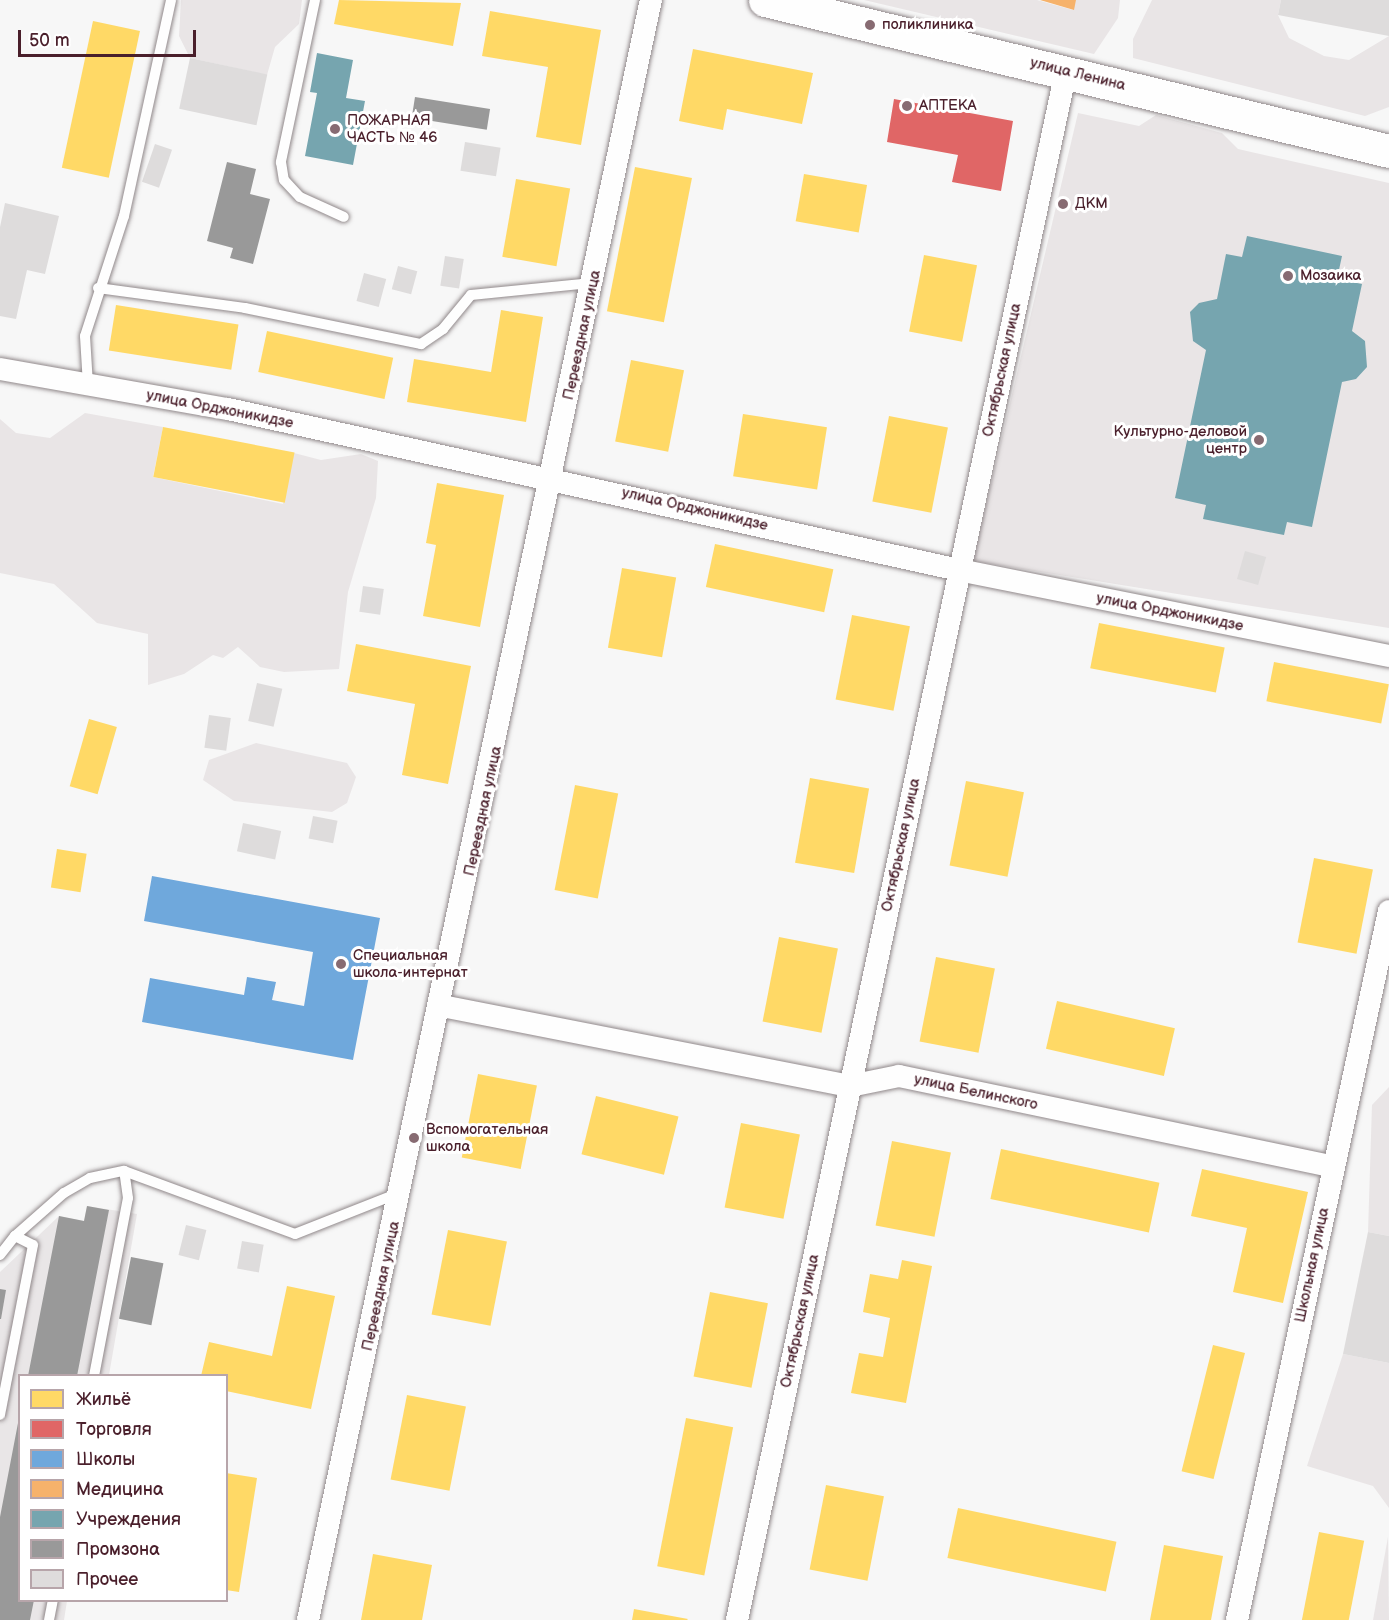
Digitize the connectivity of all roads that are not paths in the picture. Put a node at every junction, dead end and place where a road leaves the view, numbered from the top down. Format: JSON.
{"nodes":[{"id":1,"x":171,"y":0,"type":"edge"},
{"id":2,"x":315,"y":0,"type":"edge"},
{"id":3,"x":651,"y":0,"type":"edge"},
{"id":4,"x":765,"y":0,"type":"edge"},
{"id":5,"x":1066,"y":71,"type":"junction"},
{"id":6,"x":1389,"y":151,"type":"edge"},
{"id":7,"x":344,"y":217,"type":"dead end"},
{"id":8,"x":592,"y":283,"type":"junction"},
{"id":9,"x":98,"y":288,"type":"junction"},
{"id":10,"x":0,"y":369,"type":"edge"},
{"id":11,"x":88,"y":385,"type":"junction"},
{"id":12,"x":552,"y":477,"type":"junction"},
{"id":13,"x":959,"y":570,"type":"junction"},
{"id":14,"x":1389,"y":656,"type":"edge"},
{"id":15,"x":1389,"y":911,"type":"edge"},
{"id":16,"x":442,"y":1006,"type":"junction"},
{"id":17,"x":850,"y":1086,"type":"junction"},
{"id":18,"x":1333,"y":1167,"type":"junction"},
{"id":19,"x":124,"y":1171,"type":"junction"},
{"id":20,"x":402,"y":1192,"type":"junction"},
{"id":21,"x":15,"y":1236,"type":"junction"},
{"id":22,"x":0,"y":1256,"type":"edge"},
{"id":23,"x":94,"y":1374,"type":"edge"},
{"id":24,"x":0,"y":1415,"type":"edge"},
{"id":25,"x":53,"y":1602,"type":"edge"},
{"id":26,"x":49,"y":1620,"type":"edge"},
{"id":27,"x":308,"y":1620,"type":"edge"},
{"id":28,"x":737,"y":1620,"type":"edge"},
{"id":29,"x":1237,"y":1620,"type":"edge"}],
"edges":[{"from":1,"to":9,"type":"lane"},
{"from":2,"to":7,"type":"lane"},
{"from":3,"to":8,"type":"street","name":"Переездная улица"},
{"from":4,"to":5,"type":"main road","name":"улица Ленина"},
{"from":5,"to":6,"type":"main road","name":"улица Ленина"},
{"from":5,"to":13,"type":"street","name":"Октябрьская улица"},
{"from":8,"to":9,"type":"lane"},
{"from":8,"to":12,"type":"street","name":"Переездная улица"},
{"from":9,"to":11,"type":"lane"},
{"from":10,"to":11,"type":"street","name":"улица Орджоникидзе"},
{"from":11,"to":12,"type":"street","name":"улица Орджоникидзе"},
{"from":12,"to":13,"type":"street","name":"улица Орджоникидзе"},
{"from":12,"to":16,"type":"street","name":"Переездная улица"},
{"from":13,"to":14,"type":"street","name":"улица Орджоникидзе"},
{"from":13,"to":17,"type":"street","name":"Октябрьская улица"},
{"from":15,"to":18,"type":"street","name":"Школьная улица"},
{"from":16,"to":17,"type":"street","name":"улица Белинского"},
{"from":16,"to":20,"type":"street","name":"Переездная улица"},
{"from":17,"to":18,"type":"street","name":"улица Белинского"},
{"from":17,"to":28,"type":"street","name":"Октябрьская улица"},
{"from":18,"to":29,"type":"street","name":"Школьная улица"},
{"from":19,"to":20,"type":"lane"},
{"from":19,"to":21,"type":"lane"},
{"from":19,"to":23,"type":"lane"},
{"from":20,"to":27,"type":"street","name":"Переездная улица"},
{"from":21,"to":22,"type":"lane"},
{"from":21,"to":24,"type":"lane"},
{"from":25,"to":26,"type":"lane"}]}
